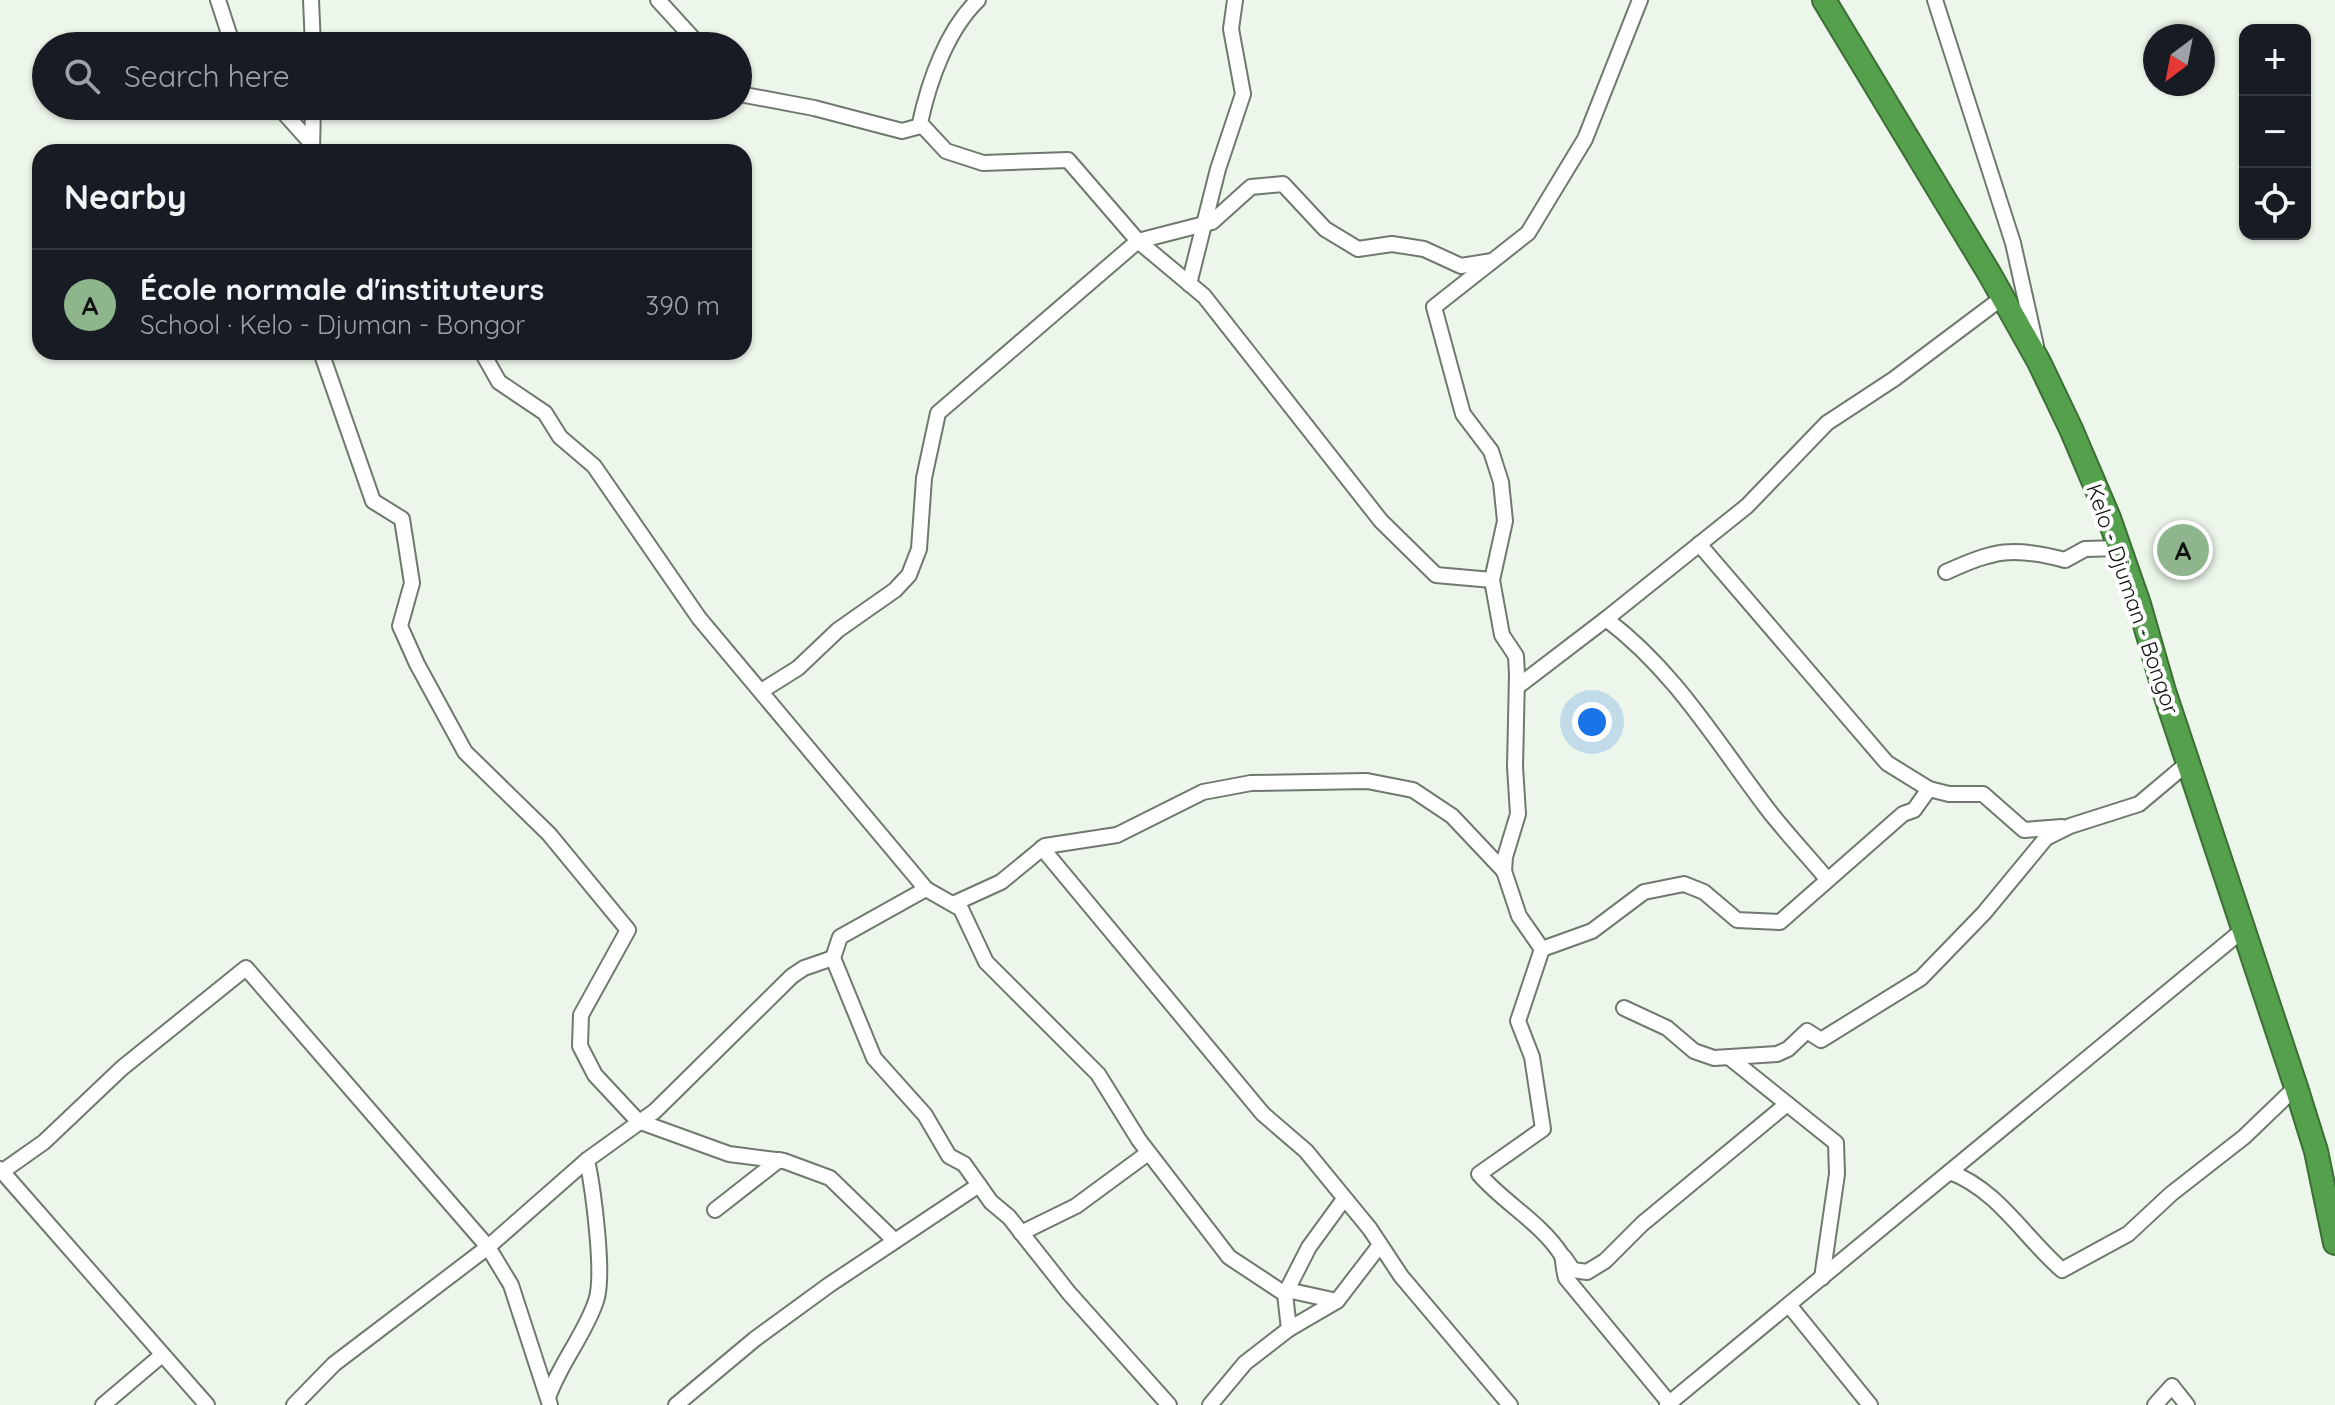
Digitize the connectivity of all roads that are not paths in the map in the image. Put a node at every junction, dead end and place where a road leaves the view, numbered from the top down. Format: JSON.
{"nodes":[{"id":1,"x":218,"y":0,"type":"edge"},
{"id":2,"x":311,"y":0,"type":"edge"},
{"id":3,"x":658,"y":0,"type":"edge"},
{"id":4,"x":978,"y":0,"type":"edge"},
{"id":5,"x":1235,"y":0,"type":"edge"},
{"id":6,"x":1640,"y":0,"type":"edge"},
{"id":7,"x":1824,"y":0,"type":"edge"},
{"id":8,"x":1935,"y":0,"type":"edge"},
{"id":9,"x":228,"y":32,"type":"edge"},
{"id":10,"x":312,"y":32,"type":"edge"},
{"id":11,"x":687,"y":32,"type":"edge"},
{"id":12,"x":752,"y":96,"type":"edge"},
{"id":13,"x":289,"y":120,"type":"edge"},
{"id":14,"x":313,"y":120,"type":"edge"},
{"id":15,"x":917,"y":127,"type":"dead end"},
{"id":16,"x":309,"y":144,"type":"edge"},
{"id":17,"x":312,"y":144,"type":"edge"},
{"id":18,"x":1203,"y":224,"type":"junction"},
{"id":19,"x":1138,"y":241,"type":"junction"},
{"id":20,"x":1492,"y":261,"type":"junction"},
{"id":21,"x":1189,"y":284,"type":"junction"},
{"id":22,"x":2002,"y":298,"type":"junction"},
{"id":23,"x":324,"y":360,"type":"edge"},
{"id":24,"x":487,"y":360,"type":"edge"},
{"id":25,"x":2039,"y":362,"type":"junction"},
{"id":26,"x":1699,"y":544,"type":"junction"},
{"id":27,"x":2120,"y":548,"type":"junction"},
{"id":28,"x":1946,"y":572,"type":"dead end"},
{"id":29,"x":1492,"y":580,"type":"junction"},
{"id":30,"x":1606,"y":619,"type":"junction"},
{"id":31,"x":1517,"y":687,"type":"junction"},
{"id":32,"x":763,"y":690,"type":"junction"},
{"id":33,"x":2189,"y":762,"type":"junction"},
{"id":34,"x":1929,"y":789,"type":"junction"},
{"id":35,"x":2070,"y":826,"type":"junction"},
{"id":36,"x":1042,"y":848,"type":"junction"},
{"id":37,"x":1504,"y":871,"type":"junction"},
{"id":38,"x":1827,"y":879,"type":"junction"},
{"id":39,"x":926,"y":889,"type":"junction"},
{"id":40,"x":955,"y":903,"type":"junction"},
{"id":41,"x":2244,"y":929,"type":"junction"},
{"id":42,"x":1542,"y":949,"type":"junction"},
{"id":43,"x":833,"y":958,"type":"junction"},
{"id":44,"x":1624,"y":1008,"type":"dead end"},
{"id":45,"x":1730,"y":1058,"type":"junction"},
{"id":46,"x":2296,"y":1087,"type":"junction"},
{"id":47,"x":1787,"y":1104,"type":"junction"},
{"id":48,"x":638,"y":1121,"type":"junction"},
{"id":49,"x":1148,"y":1153,"type":"junction"},
{"id":50,"x":587,"y":1160,"type":"junction"},
{"id":51,"x":779,"y":1160,"type":"junction"},
{"id":52,"x":1,"y":1170,"type":"edge"},
{"id":53,"x":1950,"y":1172,"type":"junction"},
{"id":54,"x":979,"y":1185,"type":"junction"},
{"id":55,"x":1344,"y":1199,"type":"junction"},
{"id":56,"x":715,"y":1210,"type":"dead end"},
{"id":57,"x":1021,"y":1233,"type":"junction"},
{"id":58,"x":895,"y":1241,"type":"junction"},
{"id":59,"x":2335,"y":1243,"type":"edge"},
{"id":60,"x":1380,"y":1245,"type":"junction"},
{"id":61,"x":488,"y":1247,"type":"junction"},
{"id":62,"x":1563,"y":1256,"type":"junction"},
{"id":63,"x":1822,"y":1278,"type":"junction"},
{"id":64,"x":1286,"y":1292,"type":"junction"},
{"id":65,"x":1337,"y":1301,"type":"junction"},
{"id":66,"x":1789,"y":1305,"type":"junction"},
{"id":67,"x":1289,"y":1329,"type":"junction"},
{"id":68,"x":162,"y":1355,"type":"junction"},
{"id":69,"x":550,"y":1400,"type":"edge"},
{"id":70,"x":1669,"y":1404,"type":"edge"},
{"id":71,"x":103,"y":1405,"type":"edge"},
{"id":72,"x":207,"y":1405,"type":"edge"},
{"id":73,"x":294,"y":1405,"type":"edge"},
{"id":74,"x":676,"y":1405,"type":"edge"},
{"id":75,"x":1169,"y":1405,"type":"edge"},
{"id":76,"x":1210,"y":1405,"type":"edge"},
{"id":77,"x":1510,"y":1405,"type":"edge"},
{"id":78,"x":1870,"y":1405,"type":"edge"},
{"id":79,"x":2155,"y":1405,"type":"edge"},
{"id":80,"x":2187,"y":1405,"type":"edge"}],
"edges":[{"from":1,"to":9,"type":"street"},
{"from":2,"to":10,"type":"street"},
{"from":3,"to":11,"type":"street"},
{"from":4,"to":19,"type":"street"},
{"from":5,"to":18,"type":"street"},
{"from":6,"to":20,"type":"street"},
{"from":7,"to":22,"type":"highway","name":"Kelo - Djuman - Bongor"},
{"from":8,"to":25,"type":"street"},
{"from":12,"to":15,"type":"street"},
{"from":13,"to":16,"type":"street"},
{"from":14,"to":17,"type":"street"},
{"from":18,"to":19,"type":"street"},
{"from":18,"to":20,"type":"street"},
{"from":18,"to":21,"type":"street"},
{"from":19,"to":21,"type":"street"},
{"from":19,"to":32,"type":"street"},
{"from":20,"to":29,"type":"street"},
{"from":21,"to":29,"type":"street"},
{"from":22,"to":25,"type":"highway","name":"Kelo - Djuman - Bongor"},
{"from":22,"to":26,"type":"street"},
{"from":23,"to":48,"type":"street"},
{"from":24,"to":32,"type":"street"},
{"from":25,"to":27,"type":"highway","name":"Kelo - Djuman - Bongor"},
{"from":26,"to":30,"type":"street"},
{"from":26,"to":34,"type":"street"},
{"from":27,"to":28,"type":"street"},
{"from":27,"to":33,"type":"highway","name":"Kelo - Djuman - Bongor"},
{"from":29,"to":31,"type":"street"},
{"from":30,"to":31,"type":"street"},
{"from":30,"to":38,"type":"street"},
{"from":31,"to":37,"type":"street"},
{"from":32,"to":39,"type":"street"},
{"from":33,"to":35,"type":"street"},
{"from":33,"to":41,"type":"highway","name":"Kelo - Djuman - Bongor"},
{"from":34,"to":35,"type":"street"},
{"from":34,"to":38,"type":"street"},
{"from":35,"to":45,"type":"street"},
{"from":36,"to":37,"type":"street"},
{"from":36,"to":40,"type":"street"},
{"from":36,"to":55,"type":"street"},
{"from":37,"to":42,"type":"street"},
{"from":38,"to":42,"type":"street"},
{"from":39,"to":40,"type":"street"},
{"from":39,"to":43,"type":"street"},
{"from":40,"to":49,"type":"street"},
{"from":41,"to":46,"type":"highway","name":"Kelo - Djuman - Bongor"},
{"from":41,"to":53,"type":"street"},
{"from":42,"to":62,"type":"street"},
{"from":43,"to":48,"type":"street"},
{"from":43,"to":54,"type":"street"},
{"from":44,"to":45,"type":"street"},
{"from":45,"to":47,"type":"street"},
{"from":46,"to":53,"type":"street"},
{"from":46,"to":59,"type":"highway","name":"Kelo - Djuman - Bongor"},
{"from":47,"to":62,"type":"street"},
{"from":47,"to":63,"type":"street"},
{"from":48,"to":50,"type":"street"},
{"from":48,"to":51,"type":"street"},
{"from":49,"to":57,"type":"street"},
{"from":49,"to":64,"type":"street"},
{"from":50,"to":61,"type":"street"},
{"from":50,"to":69,"type":"street"},
{"from":51,"to":56,"type":"street"},
{"from":51,"to":58,"type":"street"},
{"from":52,"to":61,"type":"street"},
{"from":52,"to":68,"type":"street"},
{"from":53,"to":63,"type":"street"},
{"from":54,"to":57,"type":"street"},
{"from":54,"to":58,"type":"street"},
{"from":55,"to":60,"type":"street"},
{"from":55,"to":64,"type":"street"},
{"from":57,"to":75,"type":"street"},
{"from":58,"to":74,"type":"street"},
{"from":60,"to":65,"type":"street"},
{"from":60,"to":77,"type":"street"},
{"from":61,"to":69,"type":"street"},
{"from":61,"to":73,"type":"street"},
{"from":62,"to":70,"type":"street"},
{"from":63,"to":66,"type":"street"},
{"from":64,"to":65,"type":"street"},
{"from":64,"to":67,"type":"street"},
{"from":65,"to":67,"type":"street"},
{"from":66,"to":70,"type":"street"},
{"from":66,"to":78,"type":"street"},
{"from":67,"to":76,"type":"street"},
{"from":68,"to":71,"type":"street"},
{"from":68,"to":72,"type":"street"},
{"from":79,"to":80,"type":"street"}]}
